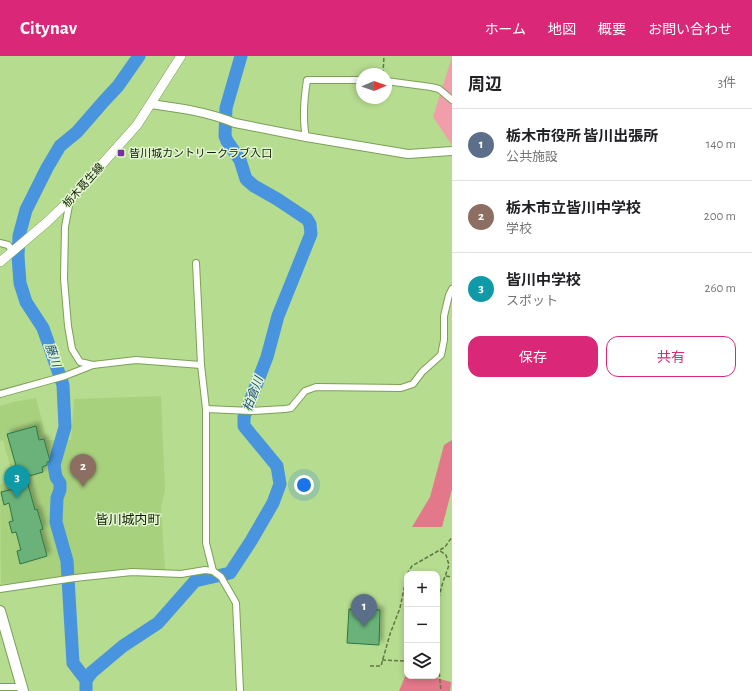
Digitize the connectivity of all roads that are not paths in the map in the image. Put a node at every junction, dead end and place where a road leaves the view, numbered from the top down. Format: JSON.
{"nodes":[{"id":1,"x":181,"y":56,"type":"edge"},
{"id":2,"x":356,"y":80,"type":"edge"},
{"id":3,"x":392,"y":82,"type":"edge"},
{"id":4,"x":452,"y":100,"type":"edge"},
{"id":5,"x":151,"y":104,"type":"junction"},
{"id":6,"x":306,"y":137,"type":"junction"},
{"id":7,"x":452,"y":151,"type":"edge"},
{"id":8,"x":70,"y":200,"type":"junction"},
{"id":9,"x":0,"y":243,"type":"edge"},
{"id":10,"x":14,"y":250,"type":"junction"},
{"id":11,"x":0,"y":262,"type":"edge"},
{"id":12,"x":196,"y":263,"type":"dead end"},
{"id":13,"x":452,"y":289,"type":"edge"},
{"id":14,"x":93,"y":365,"type":"junction"},
{"id":15,"x":201,"y":365,"type":"junction"},
{"id":16,"x":0,"y":394,"type":"edge"},
{"id":17,"x":206,"y":409,"type":"junction"},
{"id":18,"x":213,"y":571,"type":"junction"},
{"id":19,"x":0,"y":589,"type":"edge"},
{"id":20,"x":0,"y":611,"type":"edge"},
{"id":21,"x":0,"y":687,"type":"edge"},
{"id":22,"x":23,"y":689,"type":"edge"},
{"id":23,"x":240,"y":691,"type":"edge"}],
"edges":[{"from":1,"to":5,"type":"main road","name":"栃木葛生線"},
{"from":2,"to":6,"type":"street"},
{"from":3,"to":4,"type":"street"},
{"from":5,"to":6,"type":"street"},
{"from":5,"to":8,"type":"main road","name":"栃木葛生線"},
{"from":6,"to":7,"type":"street"},
{"from":8,"to":10,"type":"main road","name":"栃木葛生線"},
{"from":8,"to":14,"type":"street"},
{"from":9,"to":10,"type":"street"},
{"from":10,"to":11,"type":"main road","name":"栃木葛生線"},
{"from":12,"to":15,"type":"street"},
{"from":13,"to":17,"type":"street"},
{"from":14,"to":15,"type":"street"},
{"from":14,"to":16,"type":"street"},
{"from":15,"to":17,"type":"street"},
{"from":17,"to":18,"type":"street"},
{"from":18,"to":19,"type":"street"},
{"from":18,"to":23,"type":"street"},
{"from":20,"to":22,"type":"main road"},
{"from":21,"to":22,"type":"street"}]}
